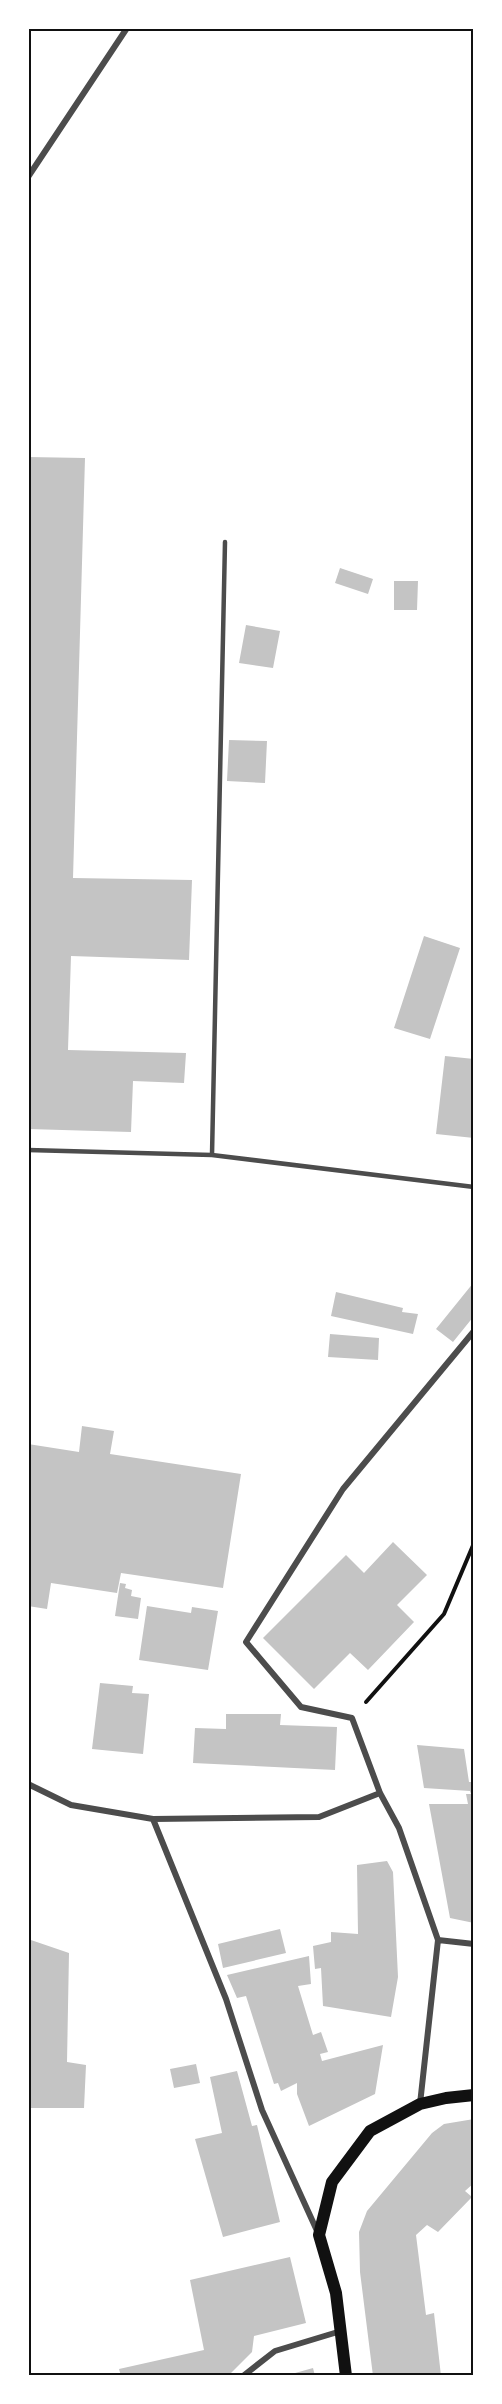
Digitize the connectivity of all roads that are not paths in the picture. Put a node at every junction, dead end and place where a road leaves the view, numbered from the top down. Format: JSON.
{"nodes":[{"id":1,"x":127,"y":28,"type":"edge"},
{"id":2,"x":28,"y":177,"type":"edge"},
{"id":3,"x":225,"y":542,"type":"dead end"},
{"id":4,"x":28,"y":1150,"type":"edge"},
{"id":5,"x":212,"y":1155,"type":"junction"},
{"id":6,"x":474,"y":1187,"type":"edge"},
{"id":7,"x":474,"y":1331,"type":"edge"},
{"id":8,"x":28,"y":1784,"type":"edge"},
{"id":9,"x":380,"y":1793,"type":"junction"},
{"id":10,"x":153,"y":1819,"type":"junction"},
{"id":11,"x":438,"y":1940,"type":"junction"},
{"id":12,"x":474,"y":1944,"type":"edge"},
{"id":13,"x":474,"y":2095,"type":"edge"},
{"id":14,"x":420,"y":2104,"type":"junction"},
{"id":15,"x":319,"y":2235,"type":"junction"},
{"id":16,"x":342,"y":2331,"type":"junction"},
{"id":17,"x":243,"y":2376,"type":"edge"},
{"id":18,"x":346,"y":2376,"type":"edge"}],
"edges":[{"from":1,"to":2,"type":"street"},
{"from":3,"to":5,"type":"lane"},
{"from":4,"to":5,"type":"lane"},
{"from":5,"to":6,"type":"lane"},
{"from":7,"to":9,"type":"street"},
{"from":8,"to":10,"type":"street"},
{"from":9,"to":10,"type":"street"},
{"from":9,"to":11,"type":"street"},
{"from":10,"to":15,"type":"street"},
{"from":11,"to":12,"type":"street"},
{"from":11,"to":14,"type":"street"},
{"from":13,"to":14,"type":"main road"},
{"from":14,"to":15,"type":"main road"},
{"from":15,"to":16,"type":"main road"},
{"from":16,"to":17,"type":"street"},
{"from":16,"to":18,"type":"main road"}]}
